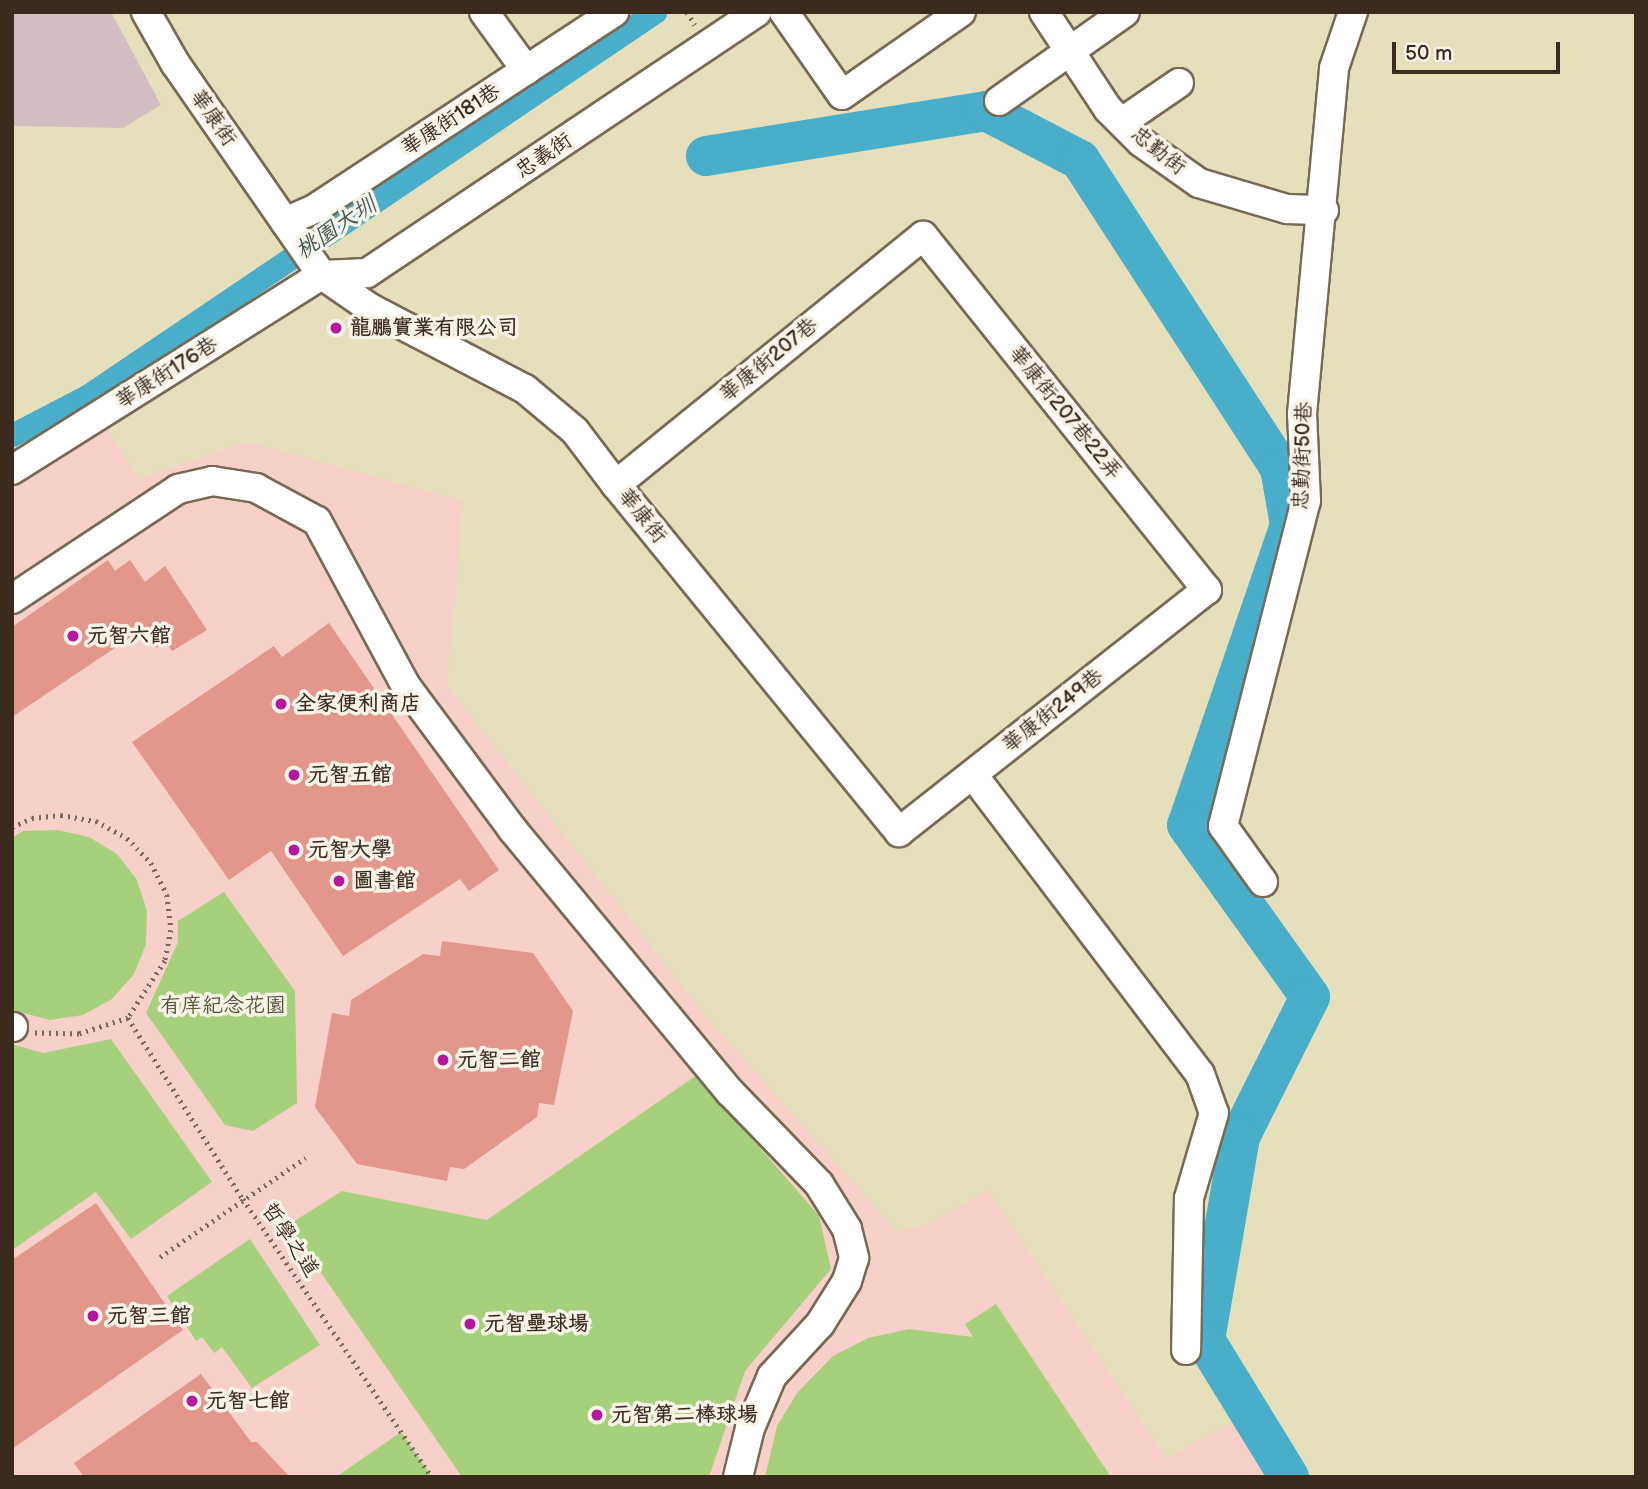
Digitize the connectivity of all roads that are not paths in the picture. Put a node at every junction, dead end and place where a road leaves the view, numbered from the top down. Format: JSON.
{"nodes":[{"id":1,"x":146,"y":12,"type":"edge"},
{"id":2,"x":484,"y":12,"type":"edge"},
{"id":3,"x":614,"y":12,"type":"edge"},
{"id":4,"x":757,"y":12,"type":"edge"},
{"id":5,"x":784,"y":12,"type":"edge"},
{"id":6,"x":961,"y":12,"type":"edge"},
{"id":7,"x":1044,"y":12,"type":"edge"},
{"id":8,"x":1125,"y":12,"type":"edge"},
{"id":9,"x":1353,"y":12,"type":"edge"},
{"id":10,"x":1070,"y":52,"type":"junction"},
{"id":11,"x":526,"y":70,"type":"junction"},
{"id":12,"x":1179,"y":83,"type":"dead end"},
{"id":13,"x":999,"y":101,"type":"dead end"},
{"id":14,"x":1122,"y":122,"type":"junction"},
{"id":15,"x":1324,"y":210,"type":"junction"},
{"id":16,"x":285,"y":222,"type":"junction"},
{"id":17,"x":922,"y":236,"type":"joint"},
{"id":18,"x":322,"y":275,"type":"junction"},
{"id":19,"x":12,"y":470,"type":"edge"},
{"id":20,"x":616,"y":485,"type":"junction"},
{"id":21,"x":1208,"y":590,"type":"joint"},
{"id":22,"x":12,"y":599,"type":"edge"},
{"id":23,"x":973,"y":775,"type":"junction"},
{"id":24,"x":899,"y":832,"type":"joint"},
{"id":25,"x":1263,"y":882,"type":"dead end"},
{"id":26,"x":1186,"y":1350,"type":"dead end"},
{"id":27,"x":738,"y":1477,"type":"edge"}],
"edges":[{"from":1,"to":16,"type":"street","name":"華康街"},
{"from":2,"to":11,"type":"street"},
{"from":3,"to":11,"type":"street","name":"華康街181巷"},
{"from":4,"to":18,"type":"street","name":"忠義街"},
{"from":5,"to":6,"type":"street"},
{"from":7,"to":10,"type":"street","name":"忠勤街"},
{"from":8,"to":10,"type":"street"},
{"from":9,"to":15,"type":"street","name":"忠勤街50巷"},
{"from":10,"to":13,"type":"street"},
{"from":10,"to":14,"type":"street","name":"忠勤街"},
{"from":11,"to":16,"type":"street","name":"華康街181巷"},
{"from":12,"to":14,"type":"street"},
{"from":14,"to":15,"type":"street","name":"忠勤街"},
{"from":15,"to":25,"type":"street","name":"忠勤街50巷"},
{"from":16,"to":18,"type":"street","name":"華康街"},
{"from":17,"to":20,"type":"street","name":"華康街207巷"},
{"from":17,"to":21,"type":"street","name":"華康街207巷22弄"},
{"from":18,"to":19,"type":"street","name":"華康街176巷"},
{"from":18,"to":20,"type":"street","name":"華康街"},
{"from":20,"to":24,"type":"street","name":"華康街"},
{"from":21,"to":23,"type":"street","name":"華康街249巷"},
{"from":22,"to":27,"type":"street"},
{"from":23,"to":24,"type":"street","name":"華康街249巷"},
{"from":23,"to":26,"type":"street"}]}
